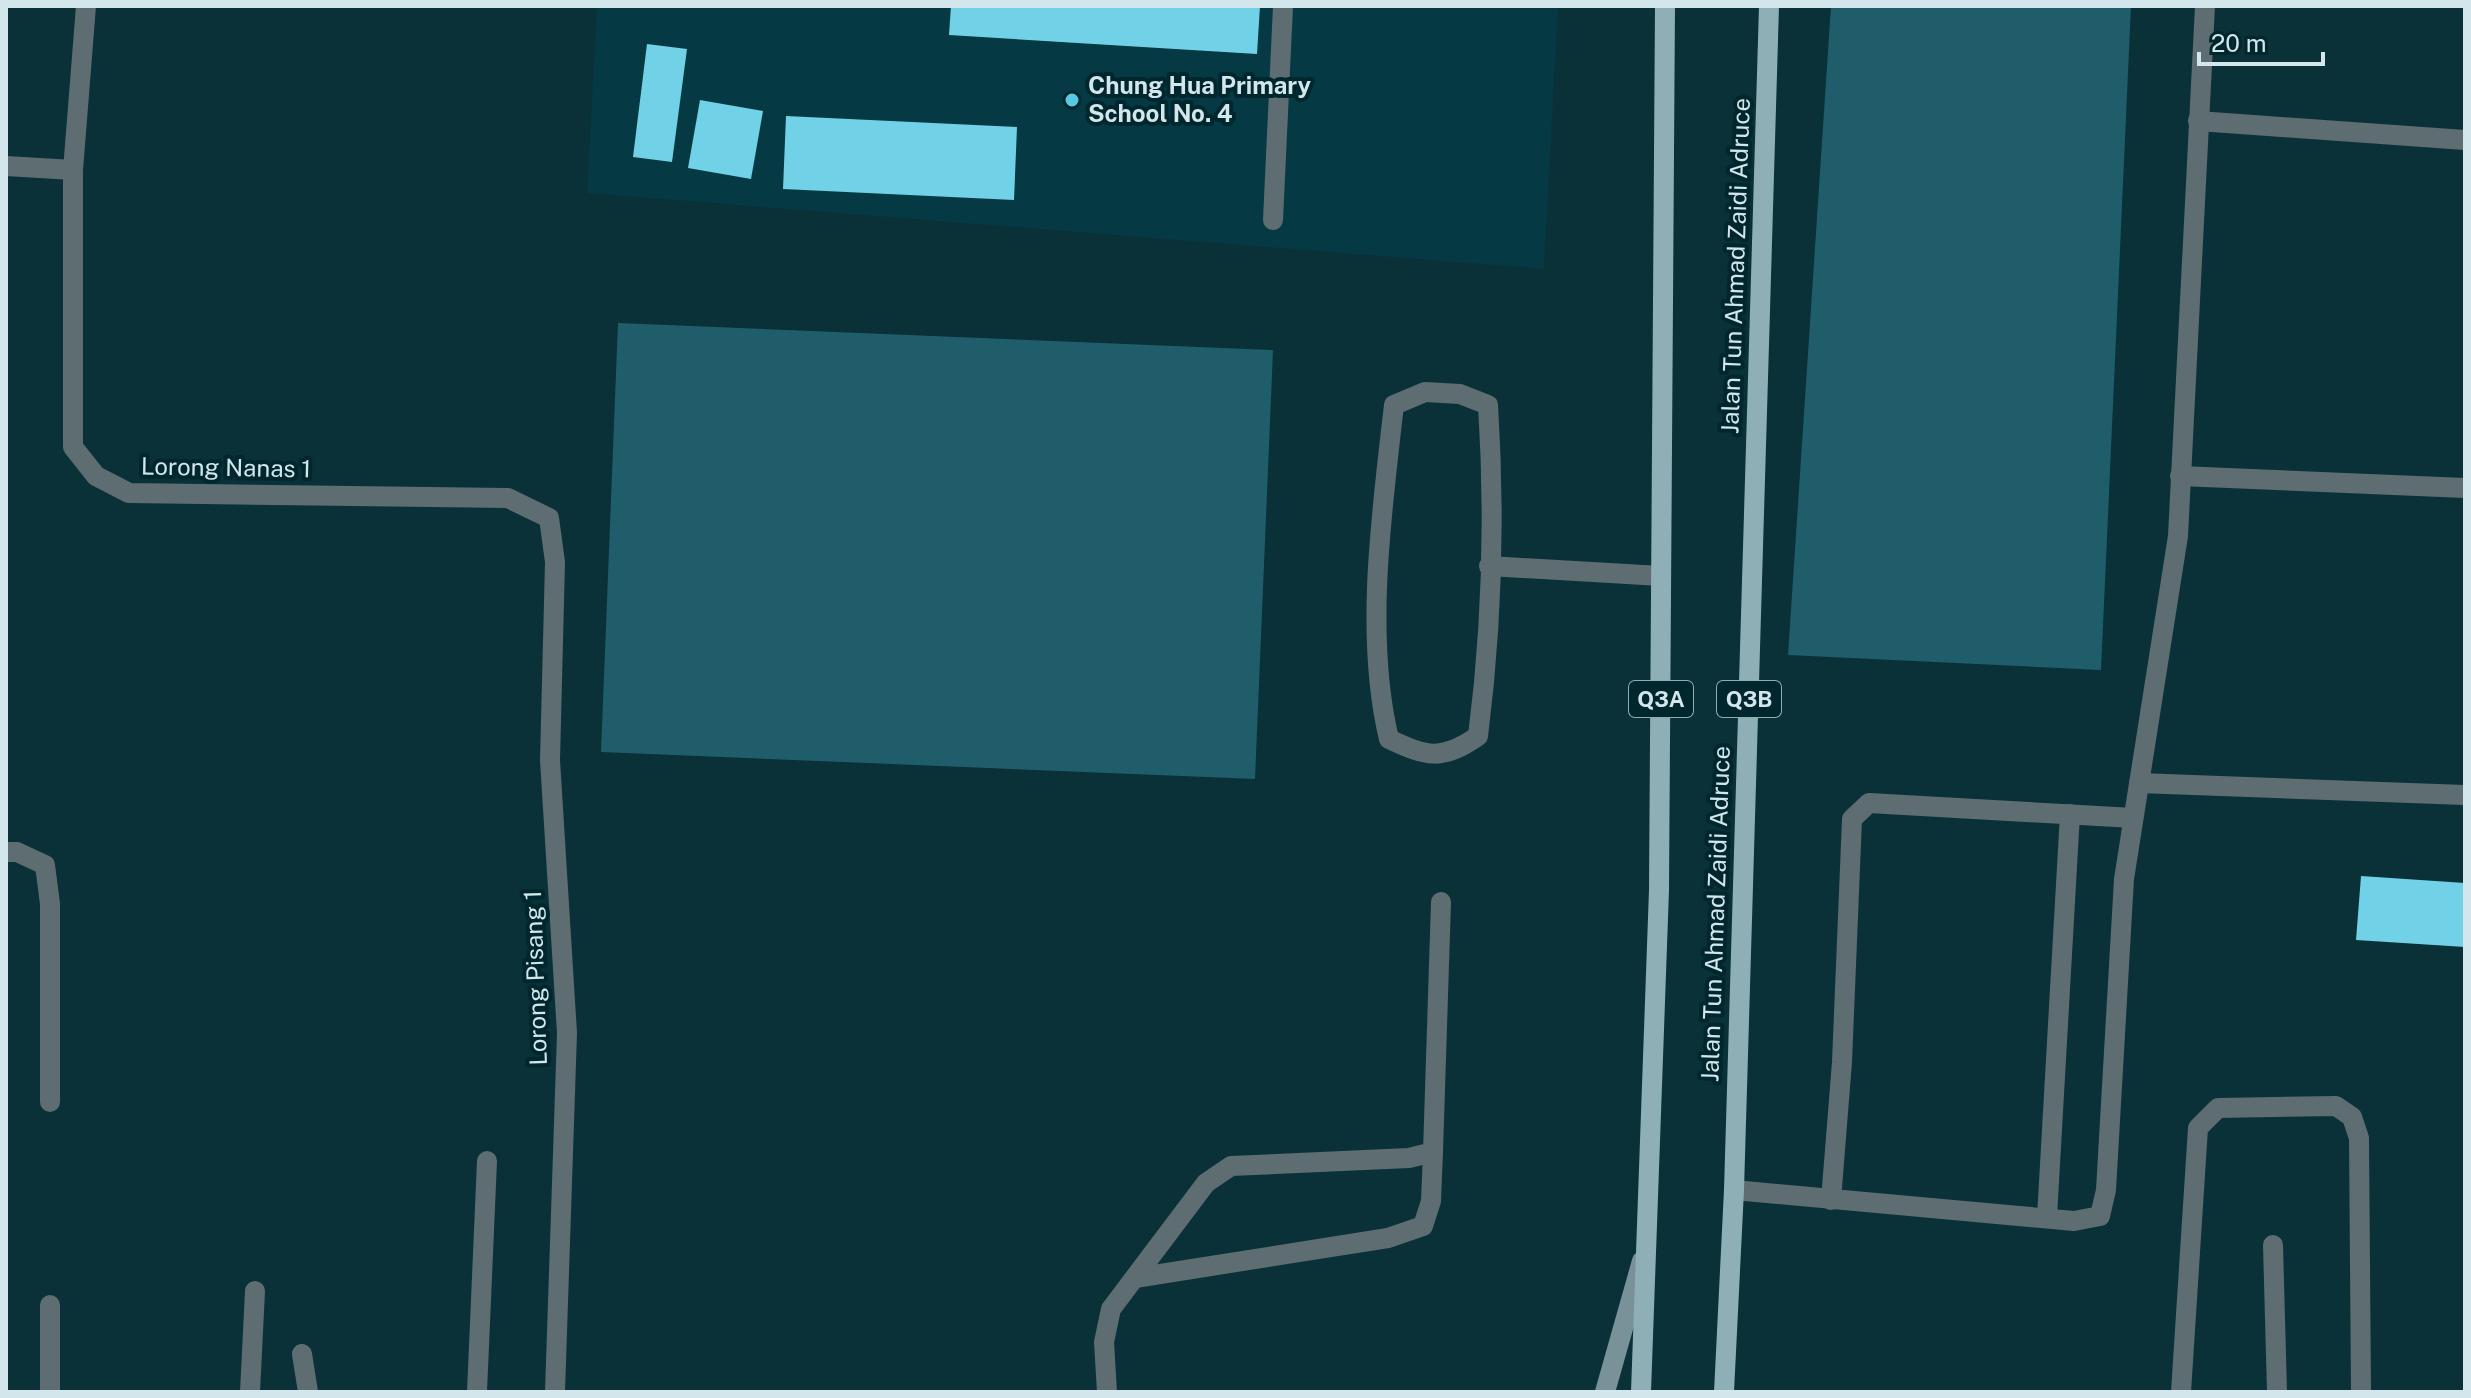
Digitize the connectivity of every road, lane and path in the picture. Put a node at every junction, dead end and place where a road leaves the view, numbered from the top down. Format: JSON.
{"nodes":[{"id":1,"x":86,"y":6,"type":"edge"},
{"id":2,"x":1283,"y":6,"type":"edge"},
{"id":3,"x":1665,"y":6,"type":"edge"},
{"id":4,"x":1769,"y":6,"type":"edge"},
{"id":5,"x":2205,"y":6,"type":"edge"},
{"id":6,"x":2198,"y":121,"type":"junction"},
{"id":7,"x":2465,"y":140,"type":"edge"},
{"id":8,"x":6,"y":166,"type":"edge"},
{"id":9,"x":73,"y":170,"type":"junction"},
{"id":10,"x":1273,"y":220,"type":"dead end"},
{"id":11,"x":2180,"y":476,"type":"junction"},
{"id":12,"x":2465,"y":488,"type":"edge"},
{"id":13,"x":555,"y":562,"type":"joint"},
{"id":14,"x":1489,"y":566,"type":"junction"},
{"id":15,"x":1661,"y":576,"type":"junction"},
{"id":16,"x":2139,"y":783,"type":"junction"},
{"id":17,"x":2465,"y":795,"type":"edge"},
{"id":18,"x":2070,"y":814,"type":"junction"},
{"id":19,"x":2133,"y":818,"type":"junction"},
{"id":20,"x":6,"y":852,"type":"edge"},
{"id":21,"x":1441,"y":902,"type":"dead end"},
{"id":22,"x":50,"y":1102,"type":"dead end"},
{"id":23,"x":1433,"y":1152,"type":"junction"},
{"id":24,"x":487,"y":1161,"type":"dead end"},
{"id":25,"x":1734,"y":1190,"type":"junction"},
{"id":26,"x":1831,"y":1200,"type":"junction"},
{"id":27,"x":2047,"y":1217,"type":"junction"},
{"id":28,"x":1646,"y":1245,"type":"junction"},
{"id":29,"x":2273,"y":1245,"type":"dead end"},
{"id":30,"x":1135,"y":1278,"type":"junction"},
{"id":31,"x":255,"y":1291,"type":"dead end"},
{"id":32,"x":50,"y":1305,"type":"dead end"},
{"id":33,"x":302,"y":1354,"type":"dead end"},
{"id":34,"x":50,"y":1392,"type":"edge"},
{"id":35,"x":250,"y":1392,"type":"edge"},
{"id":36,"x":308,"y":1392,"type":"edge"},
{"id":37,"x":477,"y":1392,"type":"edge"},
{"id":38,"x":555,"y":1392,"type":"edge"},
{"id":39,"x":1107,"y":1392,"type":"edge"},
{"id":40,"x":1605,"y":1392,"type":"edge"},
{"id":41,"x":1641,"y":1392,"type":"edge"},
{"id":42,"x":1724,"y":1392,"type":"edge"},
{"id":43,"x":2181,"y":1392,"type":"edge"},
{"id":44,"x":2277,"y":1392,"type":"edge"},
{"id":45,"x":2361,"y":1392,"type":"edge"}],
"edges":[{"from":1,"to":9,"type":"street","name":"Lorong Nanas 1"},
{"from":2,"to":10,"type":"street"},
{"from":3,"to":15,"type":"main road","number":"Q3A"},
{"from":4,"to":25,"type":"main road","name":"Jalan Tun Ahmad Zaidi Adruce","number":"Q3B"},
{"from":5,"to":6,"type":"street"},
{"from":6,"to":7,"type":"street"},
{"from":6,"to":11,"type":"street"},
{"from":8,"to":9,"type":"street"},
{"from":9,"to":13,"type":"street","name":"Lorong Nanas 1"},
{"from":11,"to":12,"type":"street"},
{"from":11,"to":16,"type":"street"},
{"from":13,"to":38,"type":"street","name":"Lorong Pisang 1"},
{"from":14,"to":14,"type":"street"},
{"from":14,"to":15,"type":"street"},
{"from":15,"to":28,"type":"main road","number":"Q3A"},
{"from":16,"to":17,"type":"street"},
{"from":16,"to":19,"type":"street"},
{"from":18,"to":19,"type":"street"},
{"from":18,"to":26,"type":"street"},
{"from":18,"to":27,"type":"street"},
{"from":19,"to":27,"type":"street"},
{"from":20,"to":22,"type":"street"},
{"from":21,"to":23,"type":"street"},
{"from":23,"to":30,"type":"street"},
{"from":23,"to":30,"type":"street"},
{"from":24,"to":37,"type":"street"},
{"from":25,"to":26,"type":"street"},
{"from":25,"to":42,"type":"main road","name":"Jalan Tun Ahmad Zaidi Adruce","number":"Q3B"},
{"from":26,"to":27,"type":"street"},
{"from":28,"to":40,"type":"street"},
{"from":28,"to":41,"type":"main road","number":"Q3A"},
{"from":29,"to":44,"type":"street"},
{"from":30,"to":39,"type":"street"},
{"from":31,"to":35,"type":"street"},
{"from":32,"to":34,"type":"street"},
{"from":33,"to":36,"type":"street"},
{"from":43,"to":45,"type":"street"}]}
